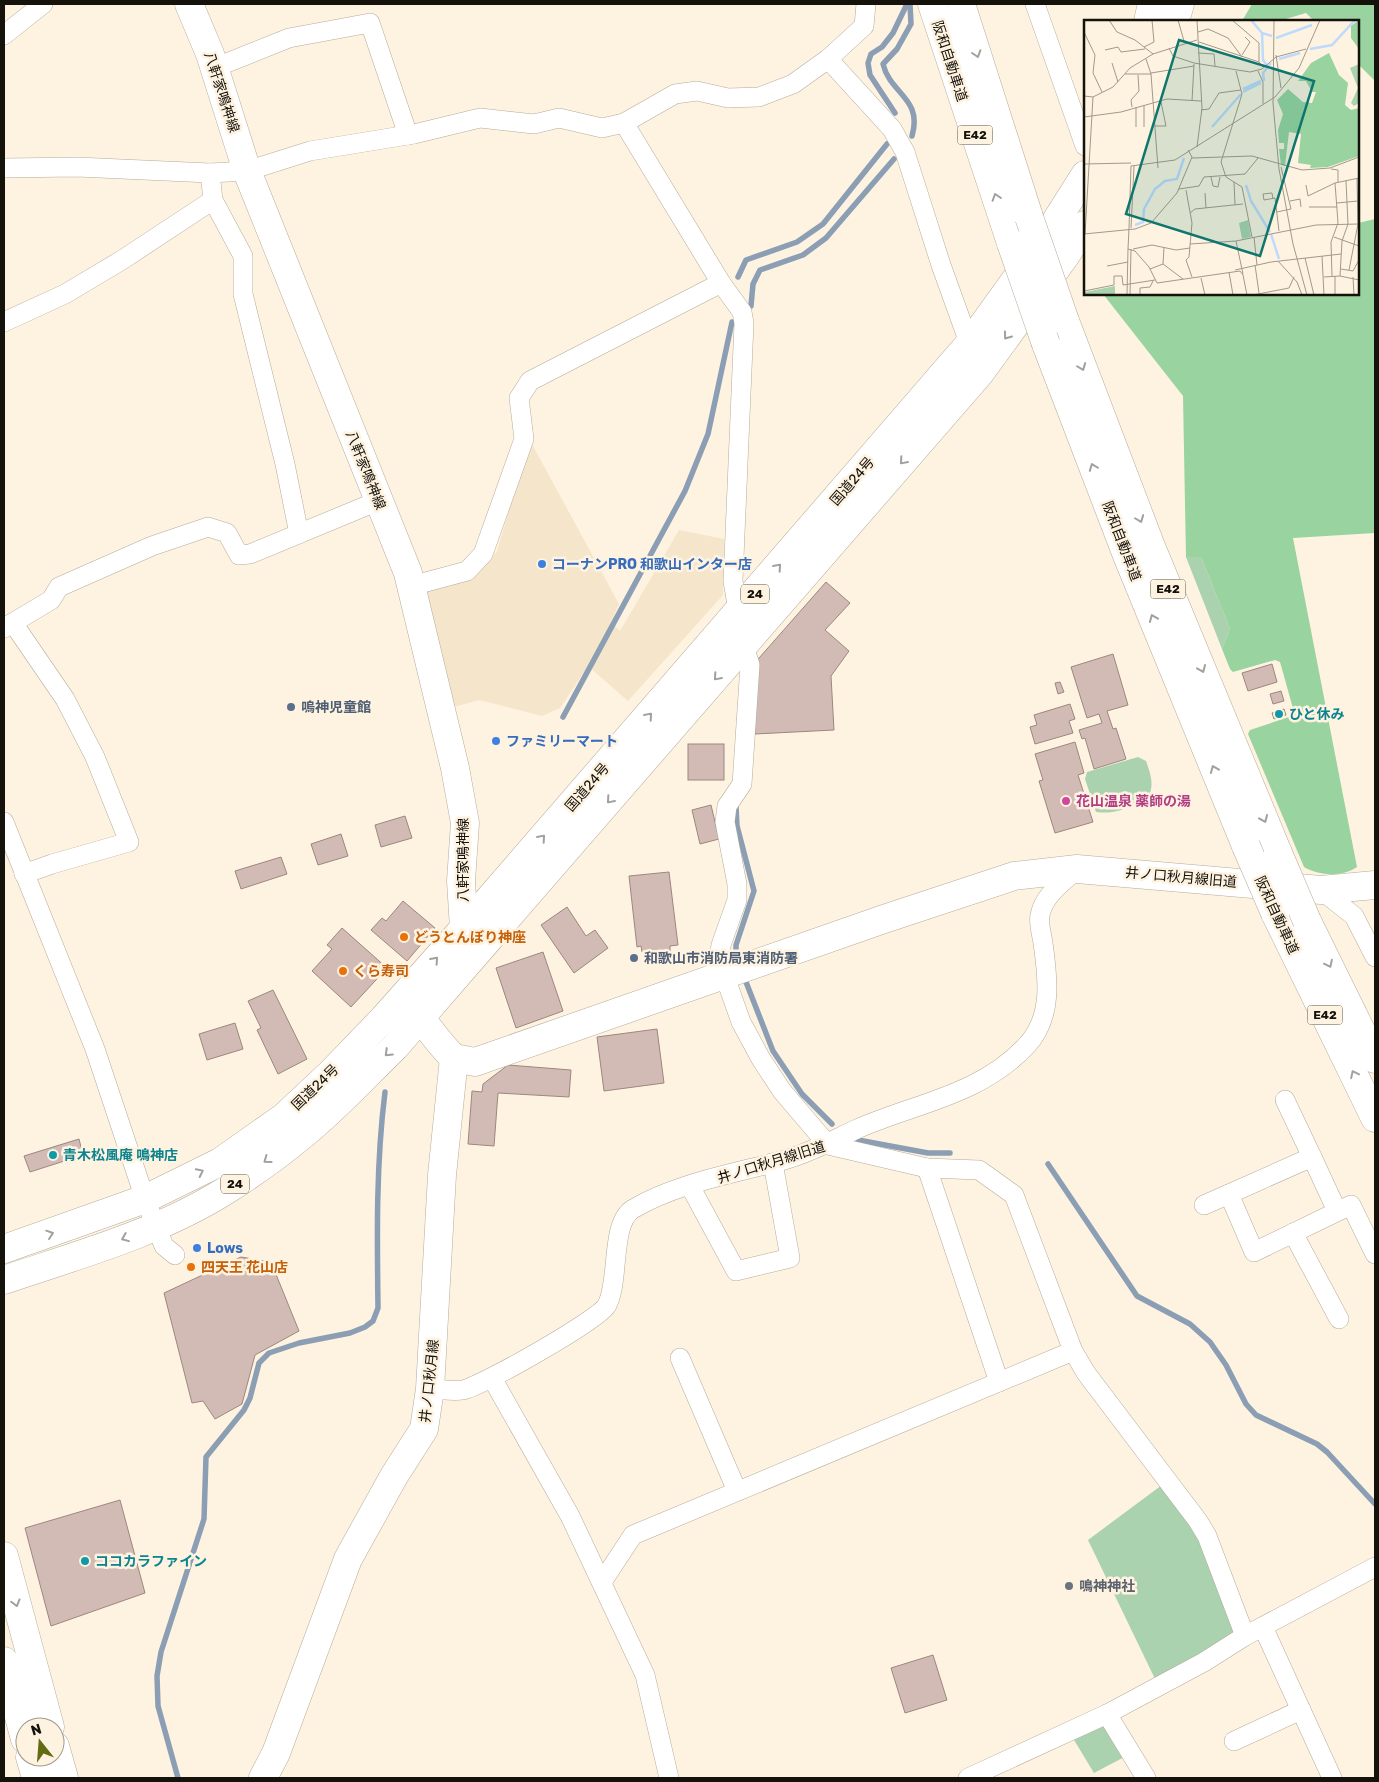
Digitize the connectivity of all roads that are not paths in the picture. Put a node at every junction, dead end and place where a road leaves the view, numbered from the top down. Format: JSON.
{"nodes":[{"id":1,"x":43,"y":4,"type":"edge"},
{"id":2,"x":189,"y":4,"type":"edge"},
{"id":3,"x":866,"y":4,"type":"edge"},
{"id":4,"x":1035,"y":4,"type":"edge"},
{"id":5,"x":1152,"y":4,"type":"edge"},
{"id":6,"x":1180,"y":4,"type":"edge"},
{"id":7,"x":962,"y":6,"type":"edge"},
{"id":8,"x":935,"y":15,"type":"edge"},
{"id":9,"x":1148,"y":20,"type":"edge"},
{"id":10,"x":1175,"y":20,"type":"edge"},
{"id":11,"x":4,"y":35,"type":"edge"},
{"id":12,"x":828,"y":58,"type":"junction"},
{"id":13,"x":214,"y":68,"type":"junction"},
{"id":14,"x":624,"y":123,"type":"junction"},
{"id":15,"x":408,"y":135,"type":"junction"},
{"id":16,"x":1084,"y":143,"type":"edge"},
{"id":17,"x":4,"y":168,"type":"edge"},
{"id":18,"x":247,"y":171,"type":"junction"},
{"id":19,"x":210,"y":173,"type":"junction"},
{"id":20,"x":1084,"y":177,"type":"edge"},
{"id":21,"x":213,"y":200,"type":"junction"},
{"id":22,"x":1084,"y":227,"type":"edge"},
{"id":23,"x":721,"y":284,"type":"junction"},
{"id":24,"x":4,"y":322,"type":"edge"},
{"id":25,"x":970,"y":343,"type":"junction"},
{"id":26,"x":980,"y":373,"type":"junction"},
{"id":27,"x":378,"y":501,"type":"junction"},
{"id":28,"x":299,"y":534,"type":"junction"},
{"id":29,"x":411,"y":586,"type":"junction"},
{"id":30,"x":738,"y":614,"type":"junction"},
{"id":31,"x":8,"y":626,"type":"edge"},
{"id":32,"x":744,"y":646,"type":"junction"},
{"id":33,"x":4,"y":822,"type":"edge"},
{"id":34,"x":1077,"y":869,"type":"junction"},
{"id":35,"x":24,"y":874,"type":"junction"},
{"id":36,"x":1375,"y":885,"type":"edge"},
{"id":37,"x":1320,"y":890,"type":"junction"},
{"id":38,"x":472,"y":938,"type":"junction"},
{"id":39,"x":1375,"y":956,"type":"edge"},
{"id":40,"x":724,"y":974,"type":"junction"},
{"id":41,"x":402,"y":997,"type":"junction"},
{"id":42,"x":421,"y":1016,"type":"junction"},
{"id":43,"x":454,"y":1058,"type":"junction"},
{"id":44,"x":1375,"y":1059,"type":"edge"},
{"id":45,"x":1285,"y":1100,"type":"dead end"},
{"id":46,"x":1375,"y":1118,"type":"edge"},
{"id":47,"x":828,"y":1145,"type":"junction"},
{"id":48,"x":1312,"y":1157,"type":"junction"},
{"id":49,"x":773,"y":1163,"type":"junction"},
{"id":50,"x":927,"y":1168,"type":"junction"},
{"id":51,"x":690,"y":1186,"type":"junction"},
{"id":52,"x":1229,"y":1194,"type":"junction"},
{"id":53,"x":145,"y":1199,"type":"junction"},
{"id":54,"x":1204,"y":1205,"type":"dead end"},
{"id":55,"x":1337,"y":1211,"type":"junction"},
{"id":56,"x":157,"y":1226,"type":"junction"},
{"id":57,"x":1293,"y":1233,"type":"junction"},
{"id":58,"x":4,"y":1250,"type":"edge"},
{"id":59,"x":1375,"y":1254,"type":"edge"},
{"id":60,"x":175,"y":1256,"type":"dead end"},
{"id":61,"x":4,"y":1280,"type":"edge"},
{"id":62,"x":1339,"y":1320,"type":"dead end"},
{"id":63,"x":1072,"y":1351,"type":"junction"},
{"id":64,"x":680,"y":1358,"type":"dead end"},
{"id":65,"x":492,"y":1378,"type":"junction"},
{"id":66,"x":999,"y":1382,"type":"junction"},
{"id":67,"x":430,"y":1389,"type":"junction"},
{"id":68,"x":737,"y":1491,"type":"junction"},
{"id":69,"x":4,"y":1556,"type":"edge"},
{"id":70,"x":1375,"y":1567,"type":"edge"},
{"id":71,"x":602,"y":1582,"type":"junction"},
{"id":72,"x":1263,"y":1627,"type":"junction"},
{"id":73,"x":1245,"y":1636,"type":"junction"},
{"id":74,"x":4,"y":1661,"type":"edge"},
{"id":75,"x":1301,"y":1710,"type":"junction"},
{"id":76,"x":1107,"y":1714,"type":"junction"},
{"id":77,"x":19,"y":1717,"type":"edge"},
{"id":78,"x":47,"y":1717,"type":"edge"},
{"id":79,"x":1234,"y":1742,"type":"dead end"},
{"id":80,"x":263,"y":1778,"type":"edge"},
{"id":81,"x":669,"y":1778,"type":"edge"},
{"id":82,"x":968,"y":1778,"type":"edge"},
{"id":83,"x":1146,"y":1778,"type":"edge"},
{"id":84,"x":1332,"y":1778,"type":"edge"}],
"edges":[{"from":1,"to":11,"type":"street"},
{"from":2,"to":13,"type":"main road","name":"八軒家鳴神線"},
{"from":3,"to":12,"type":"street"},
{"from":4,"to":16,"type":"street"},
{"from":5,"to":9,"type":"main road"},
{"from":6,"to":10,"type":"main road"},
{"from":7,"to":44,"type":"main road","name":"阪和自動車道","number":"E42","one_way":true,"bridge":true},
{"from":46,"to":8,"type":"main road","name":"阪和自動車道","number":"E42","one_way":true,"bridge":true},
{"from":12,"to":14,"type":"street"},
{"from":12,"to":25,"type":"street"},
{"from":13,"to":15,"type":"street"},
{"from":13,"to":18,"type":"main road","name":"八軒家鳴神線"},
{"from":14,"to":15,"type":"street"},
{"from":14,"to":23,"type":"street"},
{"from":15,"to":18,"type":"street"},
{"from":17,"to":19,"type":"street"},
{"from":18,"to":19,"type":"street"},
{"from":18,"to":27,"type":"main road","name":"八軒家鳴神線"},
{"from":19,"to":21,"type":"street"},
{"from":20,"to":25,"type":"main road","name":"国道24号","number":"24"},
{"from":21,"to":24,"type":"street"},
{"from":21,"to":28,"type":"street"},
{"from":22,"to":26,"type":"main road","name":"国道24号","number":"24","one_way":true},
{"from":23,"to":29,"type":"street"},
{"from":23,"to":30,"type":"street"},
{"from":25,"to":26,"type":"street"},
{"from":30,"to":25,"type":"main road","name":"国道24号","number":"24","one_way":true},
{"from":26,"to":32,"type":"main road","name":"国道24号","number":"24","one_way":true},
{"from":27,"to":28,"type":"street"},
{"from":27,"to":29,"type":"main road","name":"八軒家鳴神線"},
{"from":28,"to":31,"type":"street"},
{"from":29,"to":38,"type":"main road","name":"八軒家鳴神線"},
{"from":30,"to":32,"type":"street"},
{"from":38,"to":30,"type":"main road","name":"国道24号","number":"24","one_way":true},
{"from":31,"to":35,"type":"street"},
{"from":32,"to":38,"type":"main road","name":"国道24号","number":"24","one_way":true},
{"from":32,"to":40,"type":"street"},
{"from":33,"to":35,"type":"street"},
{"from":34,"to":37,"type":"main road","name":"井ノ口秋月線旧道"},
{"from":34,"to":40,"type":"main road","name":"井ノ口秋月線旧道"},
{"from":34,"to":47,"type":"street","name":"井ノ口秋月線旧道"},
{"from":35,"to":53,"type":"street"},
{"from":36,"to":37,"type":"main road","name":"井ノ口秋月線旧道"},
{"from":37,"to":39,"type":"street"},
{"from":41,"to":38,"type":"main road","name":"国道24号","number":"24","one_way":true},
{"from":38,"to":42,"type":"main road","name":"国道24号","number":"24"},
{"from":40,"to":43,"type":"main road","name":"井ノ口秋月線旧道"},
{"from":40,"to":47,"type":"street"},
{"from":41,"to":42,"type":"main road"},
{"from":53,"to":41,"type":"main road","name":"国道24号","number":"24","one_way":true},
{"from":42,"to":43,"type":"main road"},
{"from":42,"to":56,"type":"main road","name":"国道24号","number":"24","one_way":true},
{"from":43,"to":67,"type":"main road","name":"井ノ口秋月線"},
{"from":45,"to":48,"type":"street"},
{"from":47,"to":49,"type":"street","name":"井ノ口秋月線旧道"},
{"from":47,"to":50,"type":"street"},
{"from":48,"to":52,"type":"street"},
{"from":48,"to":55,"type":"street"},
{"from":49,"to":51,"type":"street","name":"井ノ口秋月線旧道"},
{"from":49,"to":51,"type":"street"},
{"from":50,"to":63,"type":"street"},
{"from":50,"to":66,"type":"street"},
{"from":51,"to":65,"type":"street","name":"井ノ口秋月線旧道"},
{"from":52,"to":54,"type":"street"},
{"from":52,"to":57,"type":"street"},
{"from":53,"to":56,"type":"street"},
{"from":58,"to":53,"type":"main road","name":"国道24号","number":"24","one_way":true},
{"from":55,"to":57,"type":"street"},
{"from":55,"to":59,"type":"street"},
{"from":56,"to":60,"type":"street"},
{"from":56,"to":61,"type":"main road","name":"国道24号","number":"24","one_way":true},
{"from":57,"to":62,"type":"street"},
{"from":63,"to":66,"type":"street"},
{"from":63,"to":73,"type":"street"},
{"from":64,"to":68,"type":"street"},
{"from":65,"to":67,"type":"street","name":"井ノ口秋月線旧道"},
{"from":65,"to":71,"type":"street"},
{"from":66,"to":68,"type":"street"},
{"from":67,"to":80,"type":"main road","name":"井ノ口秋月線"},
{"from":68,"to":71,"type":"street"},
{"from":69,"to":78,"type":"main road","one_way":true},
{"from":70,"to":72,"type":"street"},
{"from":71,"to":81,"type":"street"},
{"from":72,"to":73,"type":"street"},
{"from":72,"to":75,"type":"street"},
{"from":73,"to":76,"type":"street"},
{"from":74,"to":77,"type":"main road"},
{"from":75,"to":79,"type":"street"},
{"from":75,"to":84,"type":"street"},
{"from":76,"to":82,"type":"street"},
{"from":76,"to":83,"type":"street"}]}
